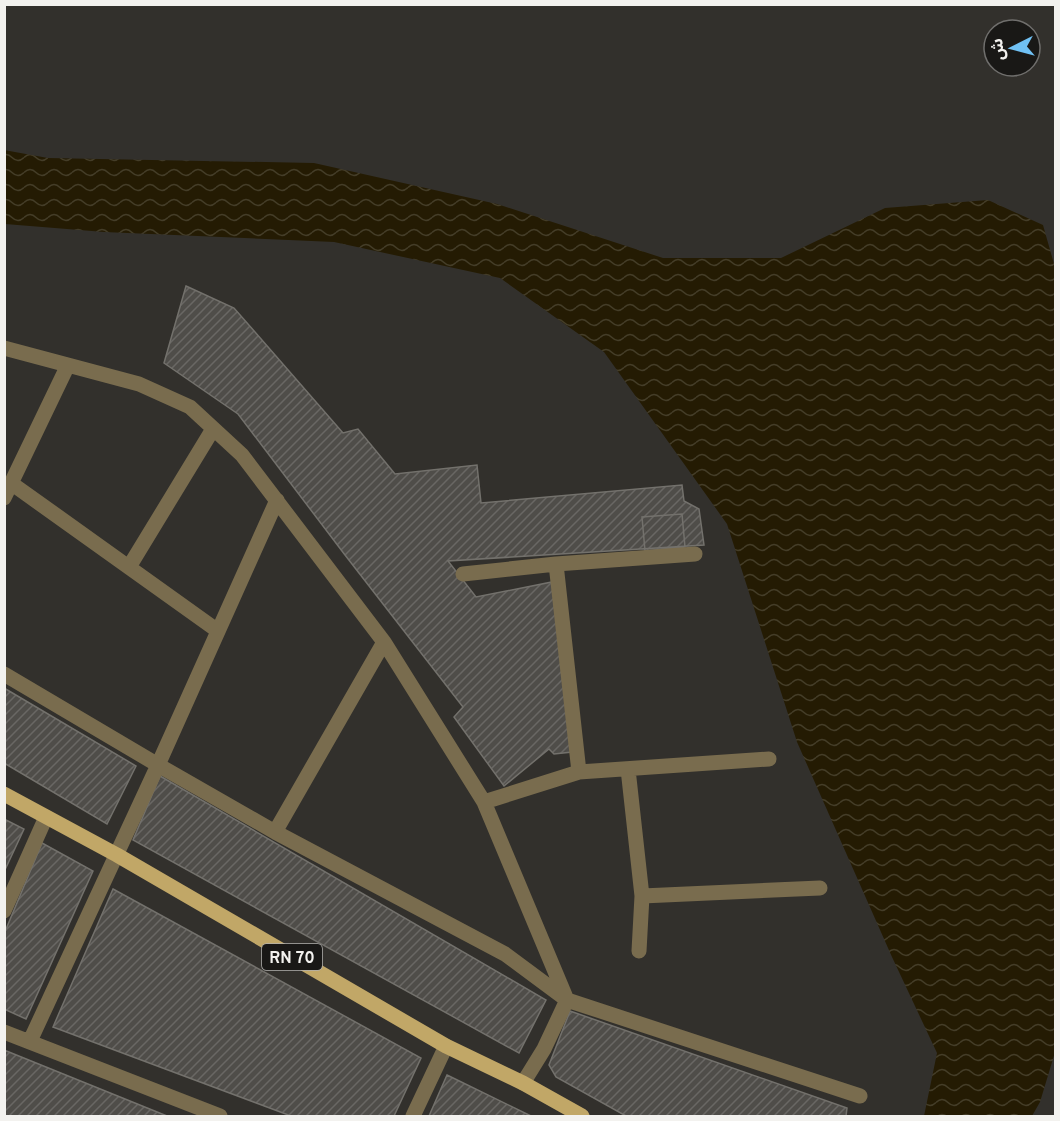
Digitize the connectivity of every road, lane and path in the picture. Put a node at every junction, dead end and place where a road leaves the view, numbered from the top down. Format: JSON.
{"nodes":[{"id":1,"x":4,"y":348,"type":"edge"},
{"id":2,"x":68,"y":365,"type":"junction"},
{"id":3,"x":213,"y":429,"type":"junction"},
{"id":4,"x":11,"y":483,"type":"junction"},
{"id":5,"x":4,"y":498,"type":"edge"},
{"id":6,"x":277,"y":500,"type":"junction"},
{"id":7,"x":695,"y":554,"type":"dead end"},
{"id":8,"x":556,"y":564,"type":"junction"},
{"id":9,"x":129,"y":567,"type":"junction"},
{"id":10,"x":463,"y":574,"type":"dead end"},
{"id":11,"x":218,"y":631,"type":"junction"},
{"id":12,"x":384,"y":642,"type":"junction"},
{"id":13,"x":4,"y":674,"type":"edge"},
{"id":14,"x":769,"y":759,"type":"dead end"},
{"id":15,"x":158,"y":765,"type":"junction"},
{"id":16,"x":628,"y":769,"type":"junction"},
{"id":17,"x":579,"y":772,"type":"junction"},
{"id":18,"x":4,"y":794,"type":"edge"},
{"id":19,"x":484,"y":802,"type":"junction"},
{"id":20,"x":46,"y":817,"type":"junction"},
{"id":21,"x":275,"y":832,"type":"junction"},
{"id":22,"x":117,"y":855,"type":"junction"},
{"id":23,"x":820,"y":888,"type":"dead end"},
{"id":24,"x":642,"y":896,"type":"junction"},
{"id":25,"x":4,"y":911,"type":"edge"},
{"id":26,"x":639,"y":951,"type":"dead end"},
{"id":27,"x":567,"y":1000,"type":"junction"},
{"id":28,"x":4,"y":1032,"type":"edge"},
{"id":29,"x":30,"y":1041,"type":"junction"},
{"id":30,"x":446,"y":1046,"type":"junction"},
{"id":31,"x":523,"y":1083,"type":"junction"},
{"id":32,"x":860,"y":1096,"type":"dead end"},
{"id":33,"x":220,"y":1116,"type":"edge"},
{"id":34,"x":413,"y":1116,"type":"edge"},
{"id":35,"x":582,"y":1116,"type":"edge"}],
"edges":[{"from":1,"to":2,"type":"street"},
{"from":2,"to":3,"type":"street"},
{"from":2,"to":4,"type":"street"},
{"from":3,"to":6,"type":"street"},
{"from":3,"to":9,"type":"street"},
{"from":4,"to":5,"type":"street"},
{"from":4,"to":9,"type":"street"},
{"from":6,"to":11,"type":"street"},
{"from":6,"to":12,"type":"street"},
{"from":7,"to":8,"type":"street"},
{"from":8,"to":10,"type":"street"},
{"from":8,"to":17,"type":"street"},
{"from":9,"to":11,"type":"street"},
{"from":11,"to":15,"type":"street"},
{"from":12,"to":19,"type":"street"},
{"from":12,"to":21,"type":"street"},
{"from":13,"to":15,"type":"street"},
{"from":14,"to":16,"type":"street"},
{"from":15,"to":21,"type":"street"},
{"from":15,"to":22,"type":"street"},
{"from":16,"to":17,"type":"street"},
{"from":16,"to":24,"type":"street"},
{"from":17,"to":19,"type":"street"},
{"from":18,"to":20,"type":"main road","number":"RN 70"},
{"from":19,"to":27,"type":"street"},
{"from":20,"to":22,"type":"main road","number":"RN 70"},
{"from":20,"to":25,"type":"street"},
{"from":21,"to":27,"type":"street"},
{"from":22,"to":29,"type":"street"},
{"from":22,"to":30,"type":"main road","number":"RN 70"},
{"from":23,"to":24,"type":"street"},
{"from":24,"to":26,"type":"street"},
{"from":27,"to":31,"type":"street"},
{"from":27,"to":32,"type":"street"},
{"from":28,"to":29,"type":"street"},
{"from":29,"to":33,"type":"street"},
{"from":30,"to":31,"type":"main road","number":"RN 70"},
{"from":30,"to":34,"type":"street"},
{"from":31,"to":35,"type":"main road","number":"RN 70"}]}
